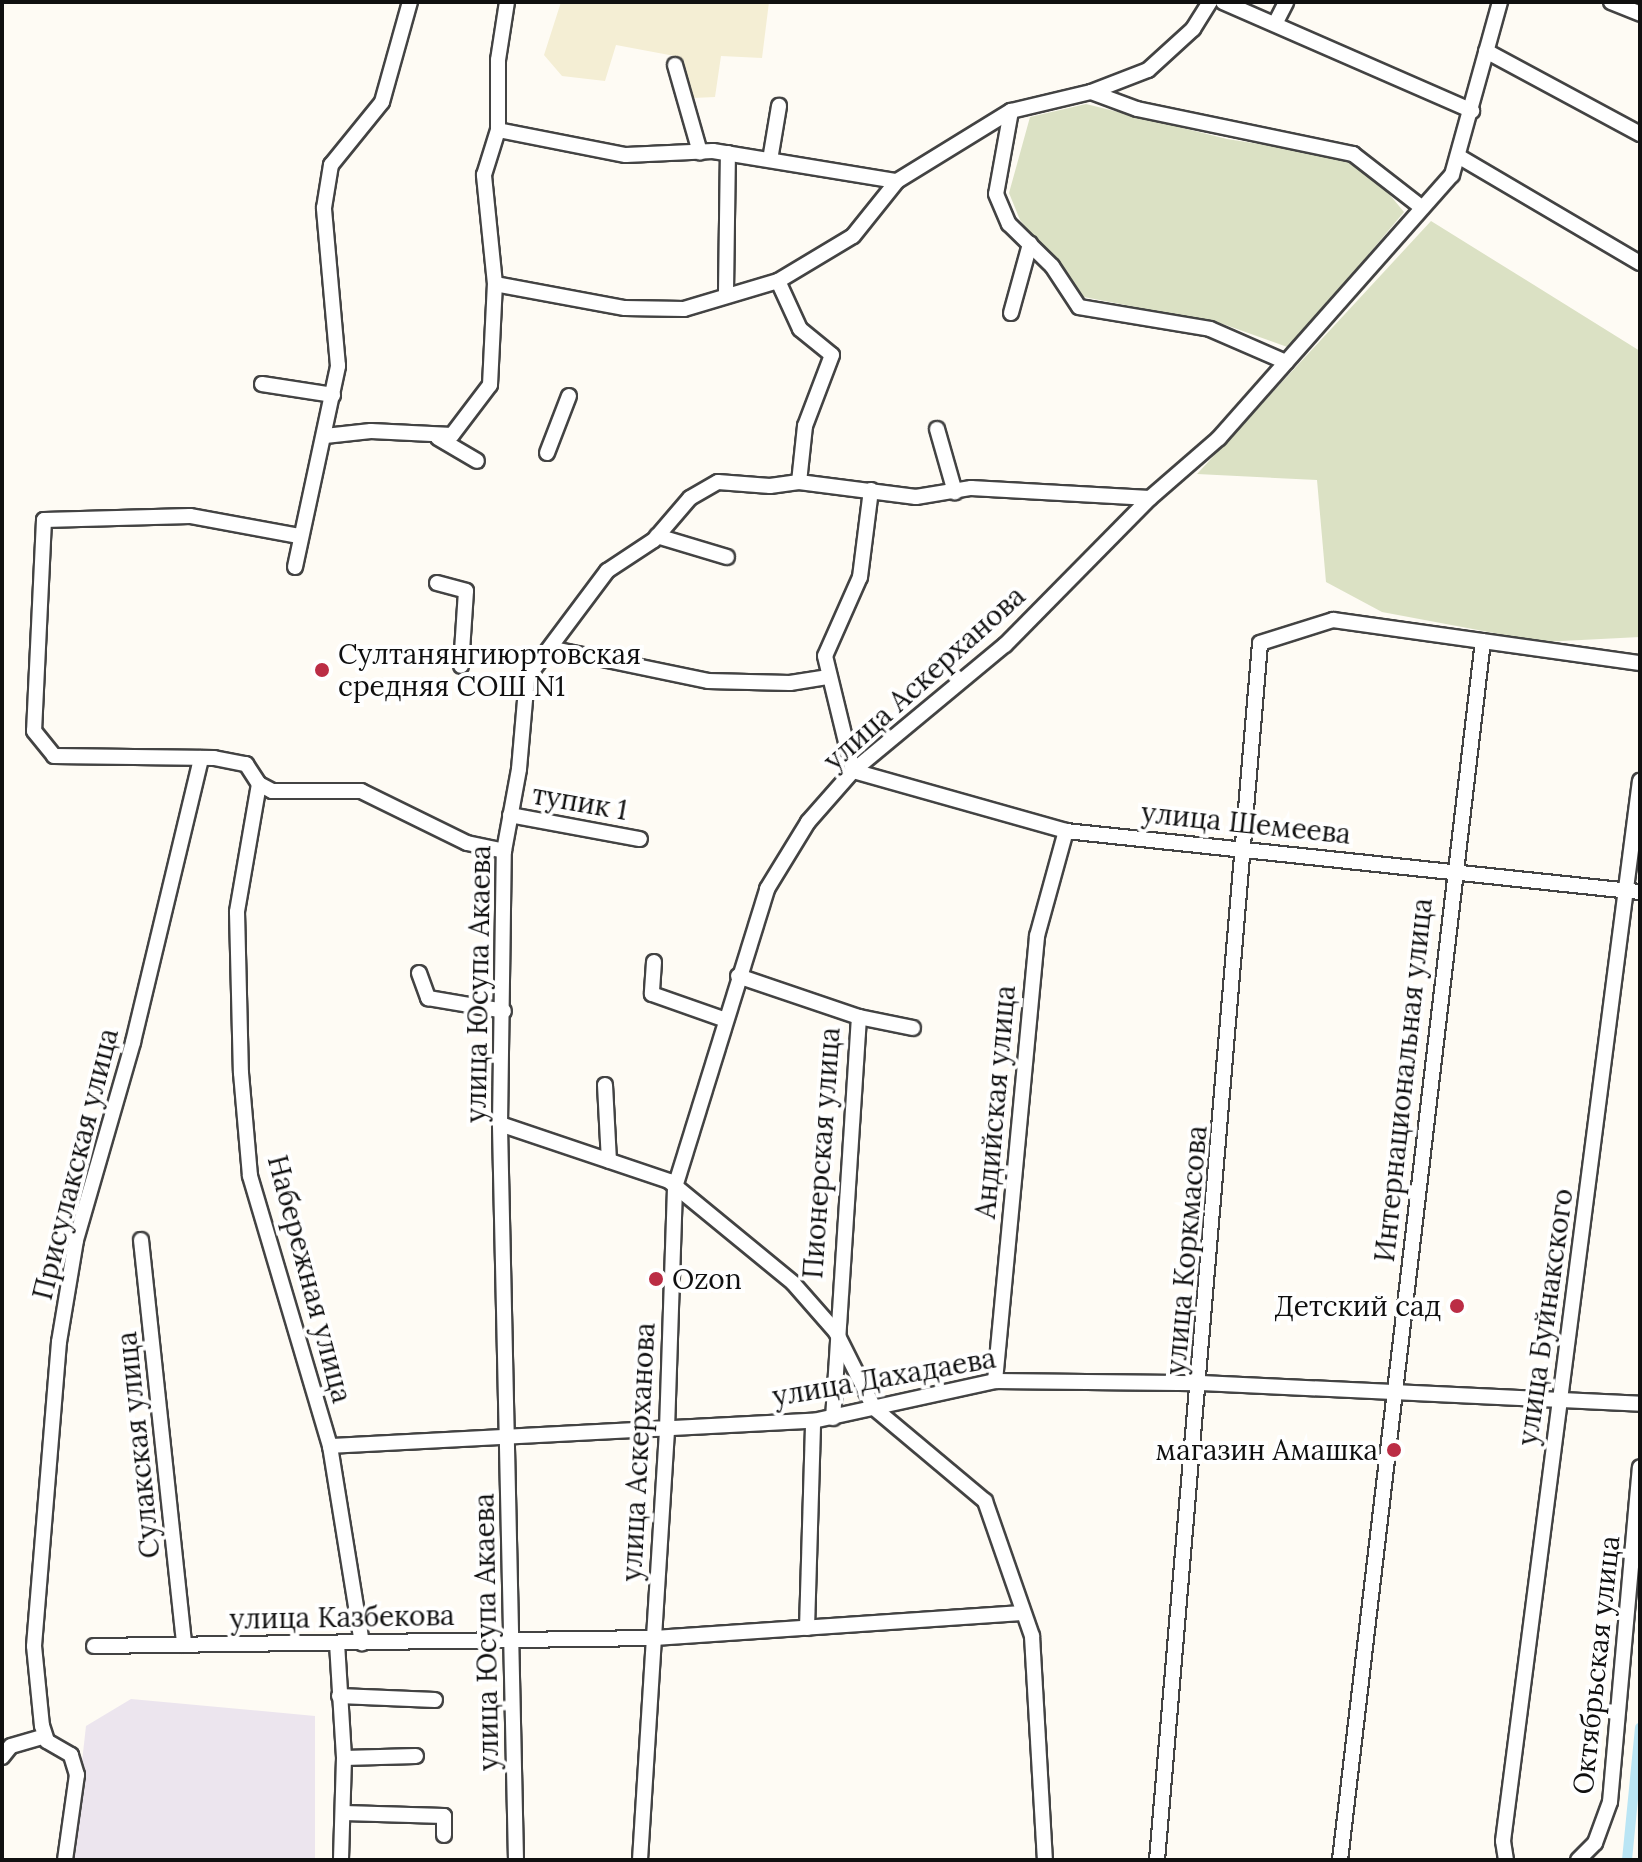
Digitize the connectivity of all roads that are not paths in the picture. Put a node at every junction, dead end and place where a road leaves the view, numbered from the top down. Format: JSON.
{"nodes":[{"id":1,"x":410,"y":2,"type":"edge"},
{"id":2,"x":507,"y":2,"type":"edge"},
{"id":3,"x":1210,"y":2,"type":"edge"},
{"id":4,"x":1223,"y":2,"type":"edge"},
{"id":5,"x":1286,"y":2,"type":"edge"},
{"id":6,"x":1500,"y":2,"type":"edge"},
{"id":7,"x":1611,"y":2,"type":"edge"},
{"id":8,"x":1640,"y":14,"type":"edge"},
{"id":9,"x":1275,"y":24,"type":"junction"},
{"id":10,"x":1486,"y":51,"type":"junction"},
{"id":11,"x":675,"y":65,"type":"dead end"},
{"id":12,"x":1091,"y":92,"type":"junction"},
{"id":13,"x":779,"y":106,"type":"dead end"},
{"id":14,"x":1011,"y":111,"type":"junction"},
{"id":15,"x":1472,"y":111,"type":"junction"},
{"id":16,"x":498,"y":130,"type":"junction"},
{"id":17,"x":1640,"y":134,"type":"edge"},
{"id":18,"x":700,"y":152,"type":"junction"},
{"id":19,"x":728,"y":153,"type":"junction"},
{"id":20,"x":1458,"y":156,"type":"junction"},
{"id":21,"x":770,"y":160,"type":"junction"},
{"id":22,"x":897,"y":181,"type":"junction"},
{"id":23,"x":1421,"y":207,"type":"junction"},
{"id":24,"x":1030,"y":244,"type":"junction"},
{"id":25,"x":1640,"y":263,"type":"edge"},
{"id":26,"x":778,"y":281,"type":"junction"},
{"id":27,"x":495,"y":284,"type":"junction"},
{"id":28,"x":726,"y":292,"type":"junction"},
{"id":29,"x":1011,"y":313,"type":"dead end"},
{"id":30,"x":1286,"y":362,"type":"junction"},
{"id":31,"x":262,"y":384,"type":"dead end"},
{"id":32,"x":333,"y":395,"type":"junction"},
{"id":33,"x":569,"y":396,"type":"dead end"},
{"id":34,"x":937,"y":429,"type":"dead end"},
{"id":35,"x":325,"y":436,"type":"junction"},
{"id":36,"x":438,"y":438,"type":"junction"},
{"id":37,"x":547,"y":453,"type":"dead end"},
{"id":38,"x":477,"y":461,"type":"dead end"},
{"id":39,"x":799,"y":482,"type":"junction"},
{"id":40,"x":871,"y":490,"type":"junction"},
{"id":41,"x":955,"y":492,"type":"junction"},
{"id":42,"x":1150,"y":498,"type":"junction"},
{"id":43,"x":299,"y":536,"type":"junction"},
{"id":44,"x":657,"y":536,"type":"junction"},
{"id":45,"x":727,"y":557,"type":"dead end"},
{"id":46,"x":295,"y":567,"type":"dead end"},
{"id":47,"x":437,"y":583,"type":"dead end"},
{"id":48,"x":1483,"y":641,"type":"junction"},
{"id":49,"x":554,"y":649,"type":"junction"},
{"id":50,"x":1640,"y":663,"type":"edge"},
{"id":51,"x":461,"y":666,"type":"dead end"},
{"id":52,"x":829,"y":677,"type":"junction"},
{"id":53,"x":201,"y":758,"type":"junction"},
{"id":54,"x":853,"y":771,"type":"junction"},
{"id":55,"x":1640,"y":781,"type":"edge"},
{"id":56,"x":259,"y":784,"type":"junction"},
{"id":57,"x":510,"y":815,"type":"junction"},
{"id":58,"x":1066,"y":831,"type":"junction"},
{"id":59,"x":640,"y":839,"type":"dead end"},
{"id":60,"x":1246,"y":848,"type":"junction"},
{"id":61,"x":504,"y":851,"type":"junction"},
{"id":62,"x":1453,"y":871,"type":"junction"},
{"id":63,"x":1634,"y":892,"type":"edge"},
{"id":64,"x":654,"y":962,"type":"dead end"},
{"id":65,"x":419,"y":973,"type":"dead end"},
{"id":66,"x":738,"y":976,"type":"junction"},
{"id":67,"x":504,"y":1011,"type":"junction"},
{"id":68,"x":859,"y":1017,"type":"junction"},
{"id":69,"x":726,"y":1020,"type":"junction"},
{"id":70,"x":913,"y":1028,"type":"dead end"},
{"id":71,"x":605,"y":1085,"type":"dead end"},
{"id":72,"x":500,"y":1124,"type":"junction"},
{"id":73,"x":609,"y":1161,"type":"junction"},
{"id":74,"x":675,"y":1187,"type":"junction"},
{"id":75,"x":141,"y":1240,"type":"dead end"},
{"id":76,"x":836,"y":1332,"type":"junction"},
{"id":77,"x":995,"y":1381,"type":"junction"},
{"id":78,"x":1201,"y":1383,"type":"junction"},
{"id":79,"x":1394,"y":1392,"type":"junction"},
{"id":80,"x":1560,"y":1401,"type":"junction"},
{"id":81,"x":1640,"y":1404,"type":"edge"},
{"id":82,"x":874,"y":1408,"type":"junction"},
{"id":83,"x":833,"y":1418,"type":"junction"},
{"id":84,"x":813,"y":1421,"type":"junction"},
{"id":85,"x":667,"y":1429,"type":"junction"},
{"id":86,"x":509,"y":1433,"type":"junction"},
{"id":87,"x":330,"y":1446,"type":"junction"},
{"id":88,"x":1640,"y":1467,"type":"edge"},
{"id":89,"x":1022,"y":1613,"type":"junction"},
{"id":90,"x":807,"y":1628,"type":"junction"},
{"id":91,"x":654,"y":1638,"type":"junction"},
{"id":92,"x":513,"y":1640,"type":"junction"},
{"id":93,"x":337,"y":1643,"type":"junction"},
{"id":94,"x":362,"y":1643,"type":"junction"},
{"id":95,"x":184,"y":1645,"type":"junction"},
{"id":96,"x":94,"y":1646,"type":"dead end"},
{"id":97,"x":339,"y":1696,"type":"junction"},
{"id":98,"x":435,"y":1700,"type":"dead end"},
{"id":99,"x":45,"y":1736,"type":"junction"},
{"id":100,"x":416,"y":1756,"type":"dead end"},
{"id":101,"x":2,"y":1757,"type":"edge"},
{"id":102,"x":344,"y":1758,"type":"junction"},
{"id":103,"x":344,"y":1813,"type":"junction"},
{"id":104,"x":444,"y":1835,"type":"dead end"},
{"id":105,"x":65,"y":1860,"type":"edge"},
{"id":106,"x":341,"y":1860,"type":"edge"},
{"id":107,"x":516,"y":1860,"type":"edge"},
{"id":108,"x":640,"y":1860,"type":"edge"},
{"id":109,"x":1045,"y":1860,"type":"edge"},
{"id":110,"x":1157,"y":1860,"type":"edge"},
{"id":111,"x":1340,"y":1860,"type":"edge"},
{"id":112,"x":1506,"y":1860,"type":"edge"},
{"id":113,"x":1578,"y":1860,"type":"edge"}],
"edges":[{"from":1,"to":32,"type":"street"},
{"from":2,"to":16,"type":"street"},
{"from":3,"to":12,"type":"street"},
{"from":4,"to":9,"type":"street"},
{"from":5,"to":9,"type":"street"},
{"from":6,"to":10,"type":"street","name":"улица Аскерханова"},
{"from":7,"to":8,"type":"street"},
{"from":9,"to":15,"type":"street"},
{"from":10,"to":15,"type":"street","name":"улица Аскерханова"},
{"from":10,"to":17,"type":"street"},
{"from":11,"to":18,"type":"street"},
{"from":12,"to":14,"type":"street"},
{"from":12,"to":23,"type":"street"},
{"from":13,"to":21,"type":"street"},
{"from":14,"to":22,"type":"street"},
{"from":14,"to":24,"type":"street"},
{"from":15,"to":20,"type":"street","name":"улица Аскерханова"},
{"from":16,"to":18,"type":"street"},
{"from":16,"to":27,"type":"street"},
{"from":18,"to":19,"type":"street"},
{"from":19,"to":21,"type":"street"},
{"from":19,"to":28,"type":"street"},
{"from":20,"to":23,"type":"street","name":"улица Аскерханова"},
{"from":20,"to":25,"type":"street"},
{"from":21,"to":22,"type":"street"},
{"from":22,"to":26,"type":"street"},
{"from":23,"to":30,"type":"street","name":"улица Аскерханова"},
{"from":24,"to":29,"type":"street"},
{"from":24,"to":30,"type":"street"},
{"from":26,"to":28,"type":"street"},
{"from":26,"to":39,"type":"street"},
{"from":27,"to":28,"type":"street"},
{"from":27,"to":36,"type":"street"},
{"from":30,"to":42,"type":"street","name":"улица Аскерханова"},
{"from":31,"to":32,"type":"street"},
{"from":32,"to":35,"type":"street"},
{"from":33,"to":37,"type":"street"},
{"from":34,"to":41,"type":"street"},
{"from":35,"to":36,"type":"street"},
{"from":35,"to":43,"type":"street"},
{"from":36,"to":38,"type":"street"},
{"from":39,"to":40,"type":"street","name":"улица Юсупа Акаева"},
{"from":39,"to":44,"type":"street","name":"улица Юсупа Акаева"},
{"from":40,"to":41,"type":"street","name":"улица Юсупа Акаева"},
{"from":40,"to":52,"type":"street"},
{"from":41,"to":42,"type":"street","name":"улица Юсупа Акаева"},
{"from":42,"to":54,"type":"street","name":"улица Аскерханова"},
{"from":43,"to":46,"type":"street"},
{"from":43,"to":53,"type":"street"},
{"from":44,"to":45,"type":"street"},
{"from":44,"to":49,"type":"street","name":"улица Юсупа Акаева"},
{"from":47,"to":51,"type":"street"},
{"from":48,"to":50,"type":"street"},
{"from":48,"to":60,"type":"street","name":"улица Коркмасова"},
{"from":48,"to":62,"type":"street","name":"Интернациональная улица"},
{"from":49,"to":52,"type":"street"},
{"from":49,"to":57,"type":"street","name":"улица Юсупа Акаева"},
{"from":52,"to":54,"type":"street"},
{"from":53,"to":56,"type":"street"},
{"from":53,"to":99,"type":"street","name":"Присулакская улица"},
{"from":54,"to":58,"type":"street","name":"улица Шемеева"},
{"from":54,"to":66,"type":"street","name":"улица Аскерханова"},
{"from":55,"to":63,"type":"street","name":"улица Буйнакского"},
{"from":56,"to":61,"type":"street"},
{"from":56,"to":87,"type":"street","name":"Набережная улица"},
{"from":57,"to":59,"type":"street","name":"тупик 1"},
{"from":57,"to":61,"type":"street","name":"улица Юсупа Акаева"},
{"from":58,"to":60,"type":"street","name":"улица Шемеева"},
{"from":58,"to":77,"type":"street","name":"Андийская улица"},
{"from":60,"to":62,"type":"street","name":"улица Шемеева"},
{"from":60,"to":78,"type":"street","name":"улица Коркмасова"},
{"from":61,"to":67,"type":"street","name":"улица Юсупа Акаева"},
{"from":62,"to":63,"type":"street","name":"улица Шемеева"},
{"from":62,"to":79,"type":"street","name":"Интернациональная улица"},
{"from":63,"to":80,"type":"street","name":"улица Буйнакского"},
{"from":64,"to":69,"type":"street"},
{"from":65,"to":67,"type":"street"},
{"from":66,"to":68,"type":"street","name":"Пионерская улица"},
{"from":66,"to":69,"type":"street","name":"улица Аскерханова"},
{"from":67,"to":72,"type":"street","name":"улица Юсупа Акаева"},
{"from":68,"to":70,"type":"street"},
{"from":68,"to":76,"type":"street","name":"Пионерская улица"},
{"from":69,"to":74,"type":"street","name":"улица Аскерханова"},
{"from":71,"to":73,"type":"street"},
{"from":72,"to":73,"type":"street"},
{"from":72,"to":86,"type":"street","name":"улица Юсупа Акаева"},
{"from":73,"to":74,"type":"street"},
{"from":74,"to":76,"type":"street"},
{"from":74,"to":85,"type":"street","name":"улица Аскерханова"},
{"from":75,"to":95,"type":"street","name":"Сулакская улица"},
{"from":76,"to":82,"type":"street"},
{"from":76,"to":83,"type":"street","name":"Пионерская улица"},
{"from":77,"to":78,"type":"street","name":"улица Дахадаева"},
{"from":77,"to":82,"type":"street","name":"улица Дахадаева"},
{"from":78,"to":79,"type":"street","name":"улица Дахадаева"},
{"from":78,"to":110,"type":"street","name":"улица Коркмасова"},
{"from":79,"to":80,"type":"street","name":"улица Дахадаева"},
{"from":79,"to":111,"type":"street","name":"Интернациональная улица"},
{"from":80,"to":81,"type":"street","name":"улица Дахадаева"},
{"from":80,"to":112,"type":"street","name":"улица Буйнакского"},
{"from":82,"to":83,"type":"street","name":"улица Дахадаева"},
{"from":82,"to":89,"type":"street"},
{"from":83,"to":84,"type":"street","name":"улица Дахадаева"},
{"from":84,"to":85,"type":"street","name":"улица Дахадаева"},
{"from":84,"to":90,"type":"street"},
{"from":85,"to":86,"type":"street","name":"улица Дахадаева"},
{"from":85,"to":91,"type":"street","name":"улица Аскерханова"},
{"from":86,"to":87,"type":"street","name":"улица Дахадаева"},
{"from":86,"to":92,"type":"street","name":"улица Юсупа Акаева"},
{"from":87,"to":94,"type":"street","name":"Набережная улица"},
{"from":88,"to":113,"type":"street","name":"Октябрьская улица"},
{"from":89,"to":90,"type":"street","name":"улица Казбекова"},
{"from":89,"to":109,"type":"street"},
{"from":90,"to":91,"type":"street","name":"улица Казбекова"},
{"from":91,"to":92,"type":"street","name":"улица Казбекова"},
{"from":91,"to":108,"type":"street","name":"улица Аскерханова"},
{"from":92,"to":94,"type":"street","name":"улица Казбекова"},
{"from":92,"to":107,"type":"street","name":"улица Юсупа Акаева"},
{"from":93,"to":94,"type":"street","name":"улица Казбекова"},
{"from":93,"to":95,"type":"street","name":"улица Казбекова"},
{"from":93,"to":97,"type":"street"},
{"from":95,"to":96,"type":"street","name":"улица Казбекова"},
{"from":97,"to":98,"type":"street"},
{"from":97,"to":102,"type":"street"},
{"from":99,"to":101,"type":"street"},
{"from":99,"to":105,"type":"street"},
{"from":100,"to":102,"type":"street"},
{"from":102,"to":103,"type":"street"},
{"from":103,"to":104,"type":"street"},
{"from":103,"to":106,"type":"street"}]}
